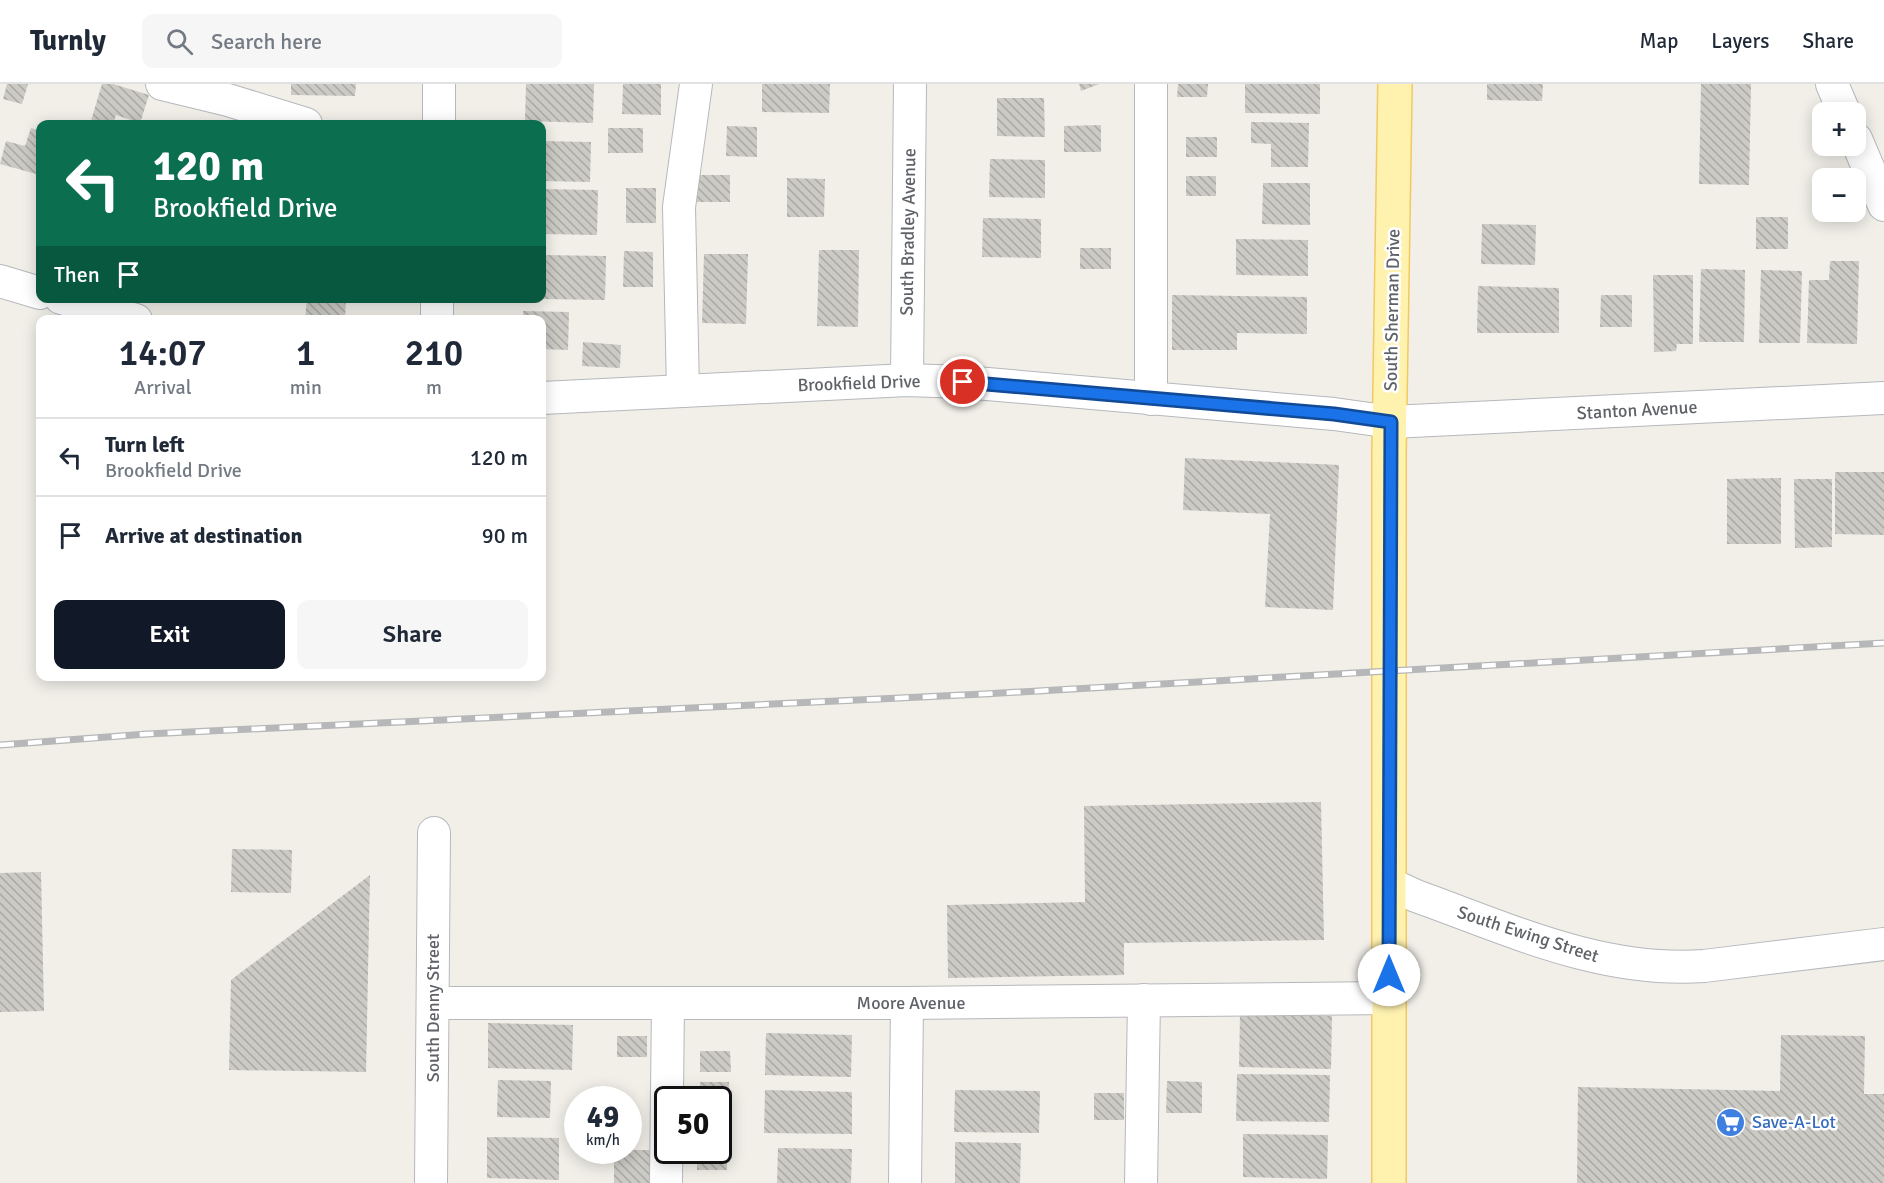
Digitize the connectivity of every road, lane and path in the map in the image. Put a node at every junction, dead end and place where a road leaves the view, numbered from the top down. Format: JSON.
{"nodes":[{"id":1,"x":162,"y":84,"type":"edge"},
{"id":2,"x":439,"y":84,"type":"edge"},
{"id":3,"x":696,"y":84,"type":"edge"},
{"id":4,"x":910,"y":84,"type":"edge"},
{"id":5,"x":1151,"y":84,"type":"edge"},
{"id":6,"x":1395,"y":84,"type":"edge"},
{"id":7,"x":1832,"y":84,"type":"edge"},
{"id":8,"x":1840,"y":102,"type":"edge"},
{"id":9,"x":293,"y":120,"type":"edge"},
{"id":10,"x":439,"y":120,"type":"edge"},
{"id":11,"x":1863,"y":156,"type":"edge"},
{"id":12,"x":1884,"y":206,"type":"edge"},
{"id":13,"x":0,"y":281,"type":"edge"},
{"id":14,"x":36,"y":292,"type":"edge"},
{"id":15,"x":78,"y":303,"type":"edge"},
{"id":16,"x":119,"y":315,"type":"edge"},
{"id":17,"x":907,"y":380,"type":"junction"},
{"id":18,"x":683,"y":391,"type":"junction"},
{"id":19,"x":546,"y":398,"type":"edge"},
{"id":20,"x":1884,"y":398,"type":"edge"},
{"id":21,"x":1151,"y":399,"type":"junction"},
{"id":22,"x":1391,"y":422,"type":"junction"},
{"id":23,"x":434,"y":833,"type":"dead end"},
{"id":24,"x":1390,"y":884,"type":"junction"},
{"id":25,"x":1884,"y":944,"type":"edge"},
{"id":26,"x":1389,"y":998,"type":"junction"},
{"id":27,"x":1144,"y":1000,"type":"junction"},
{"id":28,"x":433,"y":1003,"type":"junction"},
{"id":29,"x":668,"y":1003,"type":"junction"},
{"id":30,"x":908,"y":1003,"type":"junction"},
{"id":31,"x":431,"y":1183,"type":"edge"},
{"id":32,"x":666,"y":1183,"type":"edge"},
{"id":33,"x":905,"y":1183,"type":"edge"},
{"id":34,"x":1141,"y":1183,"type":"edge"},
{"id":35,"x":1389,"y":1183,"type":"edge"}],
"edges":[{"from":1,"to":9,"type":"street"},
{"from":2,"to":10,"type":"street"},
{"from":3,"to":18,"type":"street"},
{"from":4,"to":17,"type":"street","name":"South Bradley Avenue"},
{"from":5,"to":21,"type":"street"},
{"from":6,"to":22,"type":"main road","name":"South Sherman Drive"},
{"from":7,"to":8,"type":"street"},
{"from":11,"to":12,"type":"street"},
{"from":13,"to":14,"type":"street"},
{"from":15,"to":16,"type":"street"},
{"from":17,"to":18,"type":"street","name":"Brookfield Drive"},
{"from":17,"to":21,"type":"street","name":"Brookfield Drive"},
{"from":18,"to":19,"type":"street","name":"Brookfield Drive"},
{"from":20,"to":22,"type":"street","name":"Stanton Avenue"},
{"from":21,"to":22,"type":"street","name":"Brookfield Drive"},
{"from":22,"to":24,"type":"main road","name":"South Sherman Drive"},
{"from":23,"to":28,"type":"street","name":"South Denny Street"},
{"from":24,"to":25,"type":"street","name":"South Ewing Street"},
{"from":24,"to":26,"type":"main road","name":"South Sherman Drive"},
{"from":26,"to":27,"type":"street","name":"Moore Avenue"},
{"from":26,"to":35,"type":"main road","name":"South Sherman Drive"},
{"from":27,"to":30,"type":"street","name":"Moore Avenue"},
{"from":27,"to":34,"type":"street"},
{"from":28,"to":29,"type":"street","name":"Moore Avenue"},
{"from":28,"to":31,"type":"street","name":"South Denny Street"},
{"from":29,"to":30,"type":"street","name":"Moore Avenue"},
{"from":29,"to":32,"type":"street"},
{"from":30,"to":33,"type":"street"}]}
